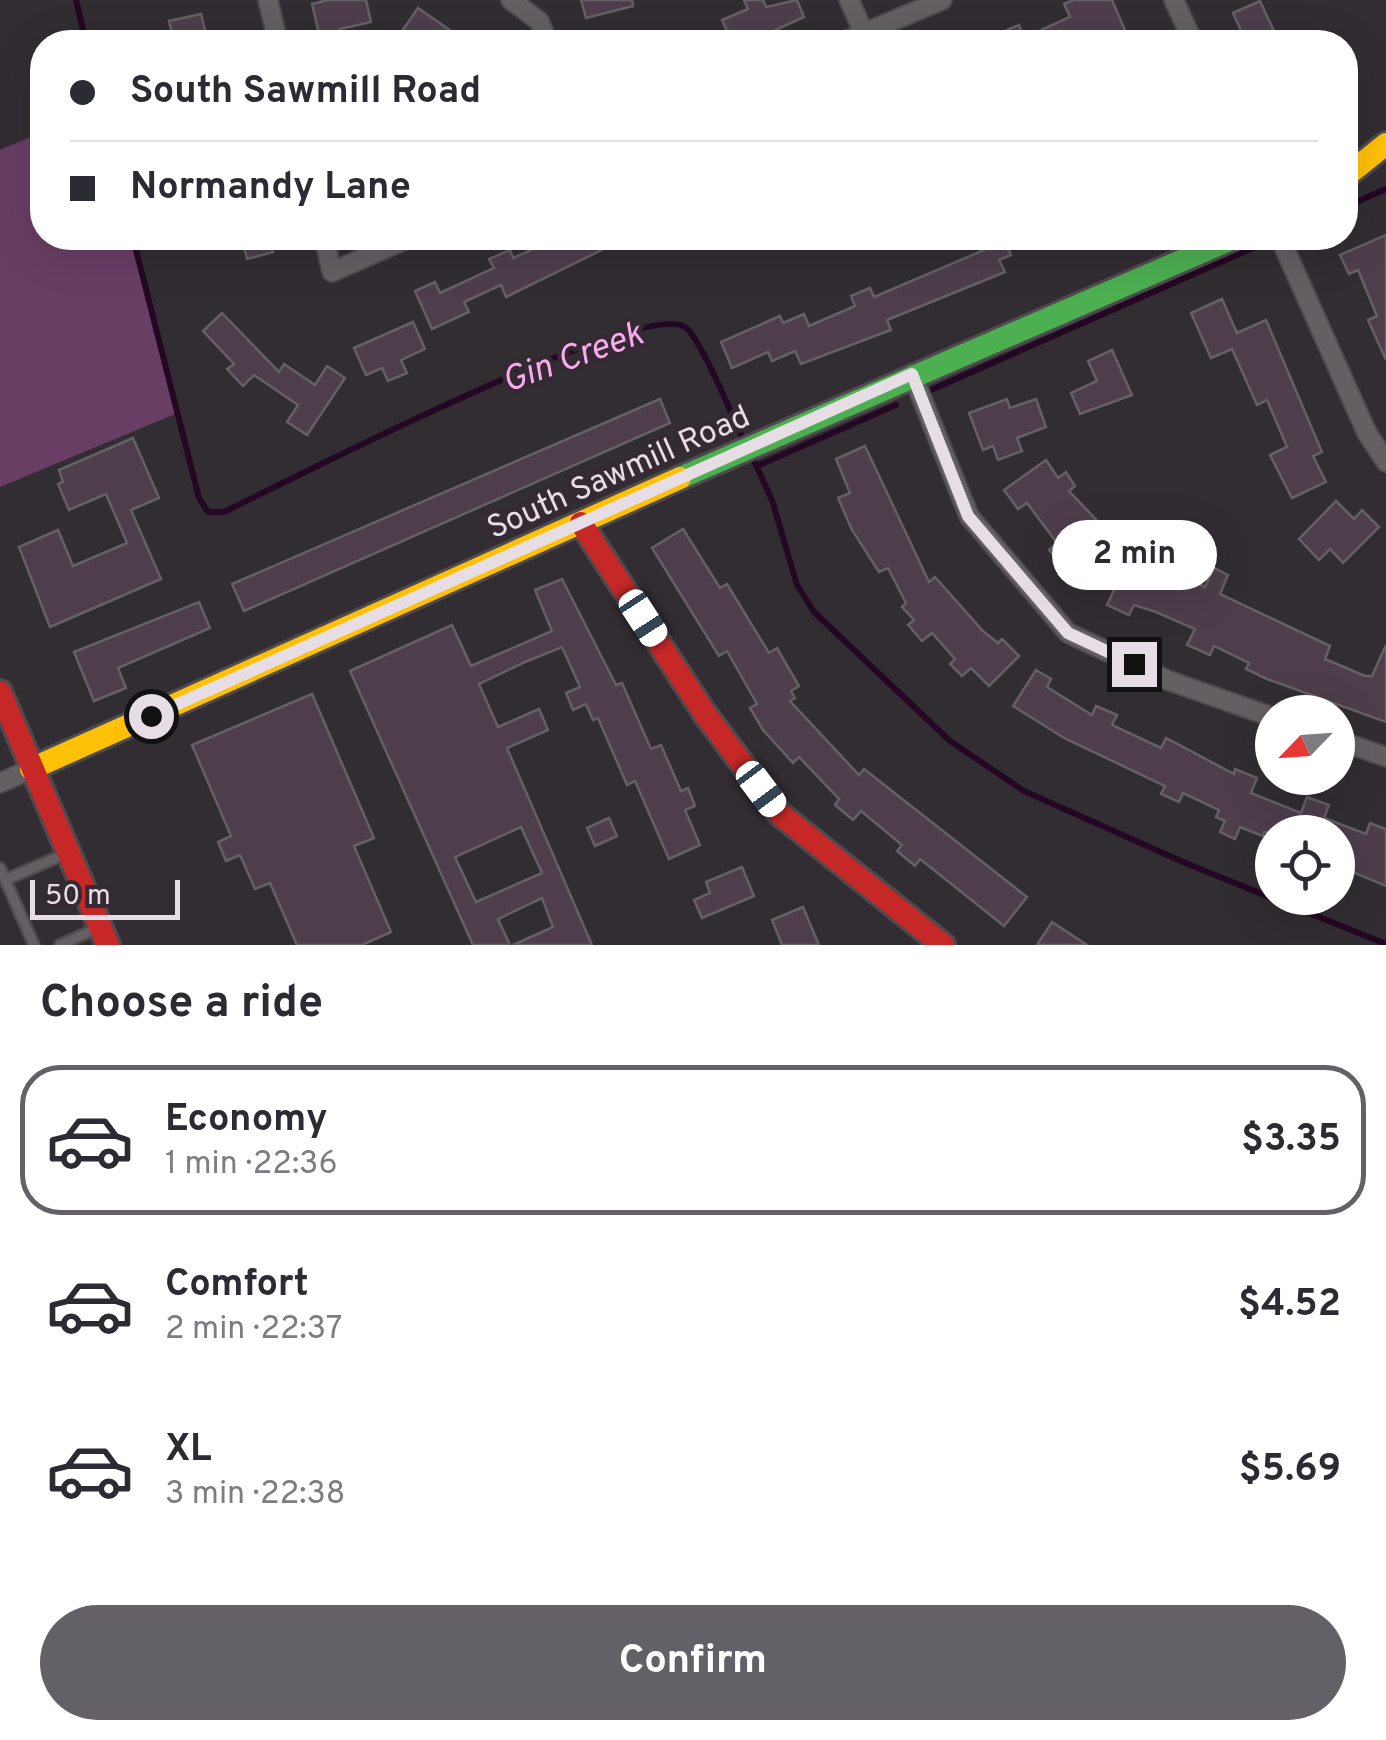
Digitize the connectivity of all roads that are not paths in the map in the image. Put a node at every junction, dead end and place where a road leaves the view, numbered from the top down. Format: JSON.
{"nodes":[{"id":1,"x":268,"y":0,"type":"edge"},
{"id":2,"x":511,"y":0,"type":"edge"},
{"id":3,"x":849,"y":0,"type":"edge"},
{"id":4,"x":942,"y":0,"type":"edge"},
{"id":5,"x":1174,"y":0,"type":"edge"},
{"id":6,"x":275,"y":30,"type":"edge"},
{"id":7,"x":543,"y":30,"type":"edge"},
{"id":8,"x":863,"y":30,"type":"edge"},
{"id":9,"x":871,"y":30,"type":"edge"},
{"id":10,"x":1188,"y":30,"type":"edge"},
{"id":11,"x":1386,"y":144,"type":"edge"},
{"id":12,"x":1358,"y":167,"type":"edge"},
{"id":13,"x":327,"y":250,"type":"edge"},
{"id":14,"x":381,"y":250,"type":"edge"},
{"id":15,"x":1206,"y":250,"type":"edge"},
{"id":16,"x":1285,"y":250,"type":"edge"},
{"id":17,"x":912,"y":374,"type":"junction"},
{"id":18,"x":1386,"y":462,"type":"edge"},
{"id":19,"x":581,"y":523,"type":"junction"},
{"id":20,"x":0,"y":692,"type":"edge"},
{"id":21,"x":1255,"y":711,"type":"edge"},
{"id":22,"x":1355,"y":746,"type":"edge"},
{"id":23,"x":1386,"y":757,"type":"edge"},
{"id":24,"x":31,"y":769,"type":"junction"},
{"id":25,"x":0,"y":783,"type":"edge"},
{"id":26,"x":68,"y":852,"type":"junction"},
{"id":27,"x":0,"y":868,"type":"edge"},
{"id":28,"x":5,"y":880,"type":"junction"},
{"id":29,"x":104,"y":936,"type":"edge"},
{"id":30,"x":34,"y":945,"type":"edge"},
{"id":31,"x":60,"y":945,"type":"edge"},
{"id":32,"x":943,"y":945,"type":"edge"}],
"edges":[{"from":1,"to":6,"type":"street"},
{"from":2,"to":7,"type":"street"},
{"from":3,"to":8,"type":"street"},
{"from":4,"to":9,"type":"street"},
{"from":5,"to":10,"type":"street"},
{"from":11,"to":12,"type":"street"},
{"from":13,"to":14,"type":"street"},
{"from":15,"to":17,"type":"street","name":"South Sawmill Road"},
{"from":16,"to":18,"type":"street"},
{"from":17,"to":19,"type":"street","name":"South Sawmill Road"},
{"from":17,"to":21,"type":"street"},
{"from":19,"to":24,"type":"street","name":"South Sawmill Road"},
{"from":19,"to":32,"type":"street"},
{"from":20,"to":24,"type":"street"},
{"from":22,"to":23,"type":"street"},
{"from":24,"to":25,"type":"street"},
{"from":24,"to":26,"type":"street"},
{"from":26,"to":28,"type":"lane"},
{"from":26,"to":29,"type":"street"},
{"from":27,"to":28,"type":"lane"},
{"from":28,"to":30,"type":"lane"},
{"from":29,"to":31,"type":"lane"}]}
